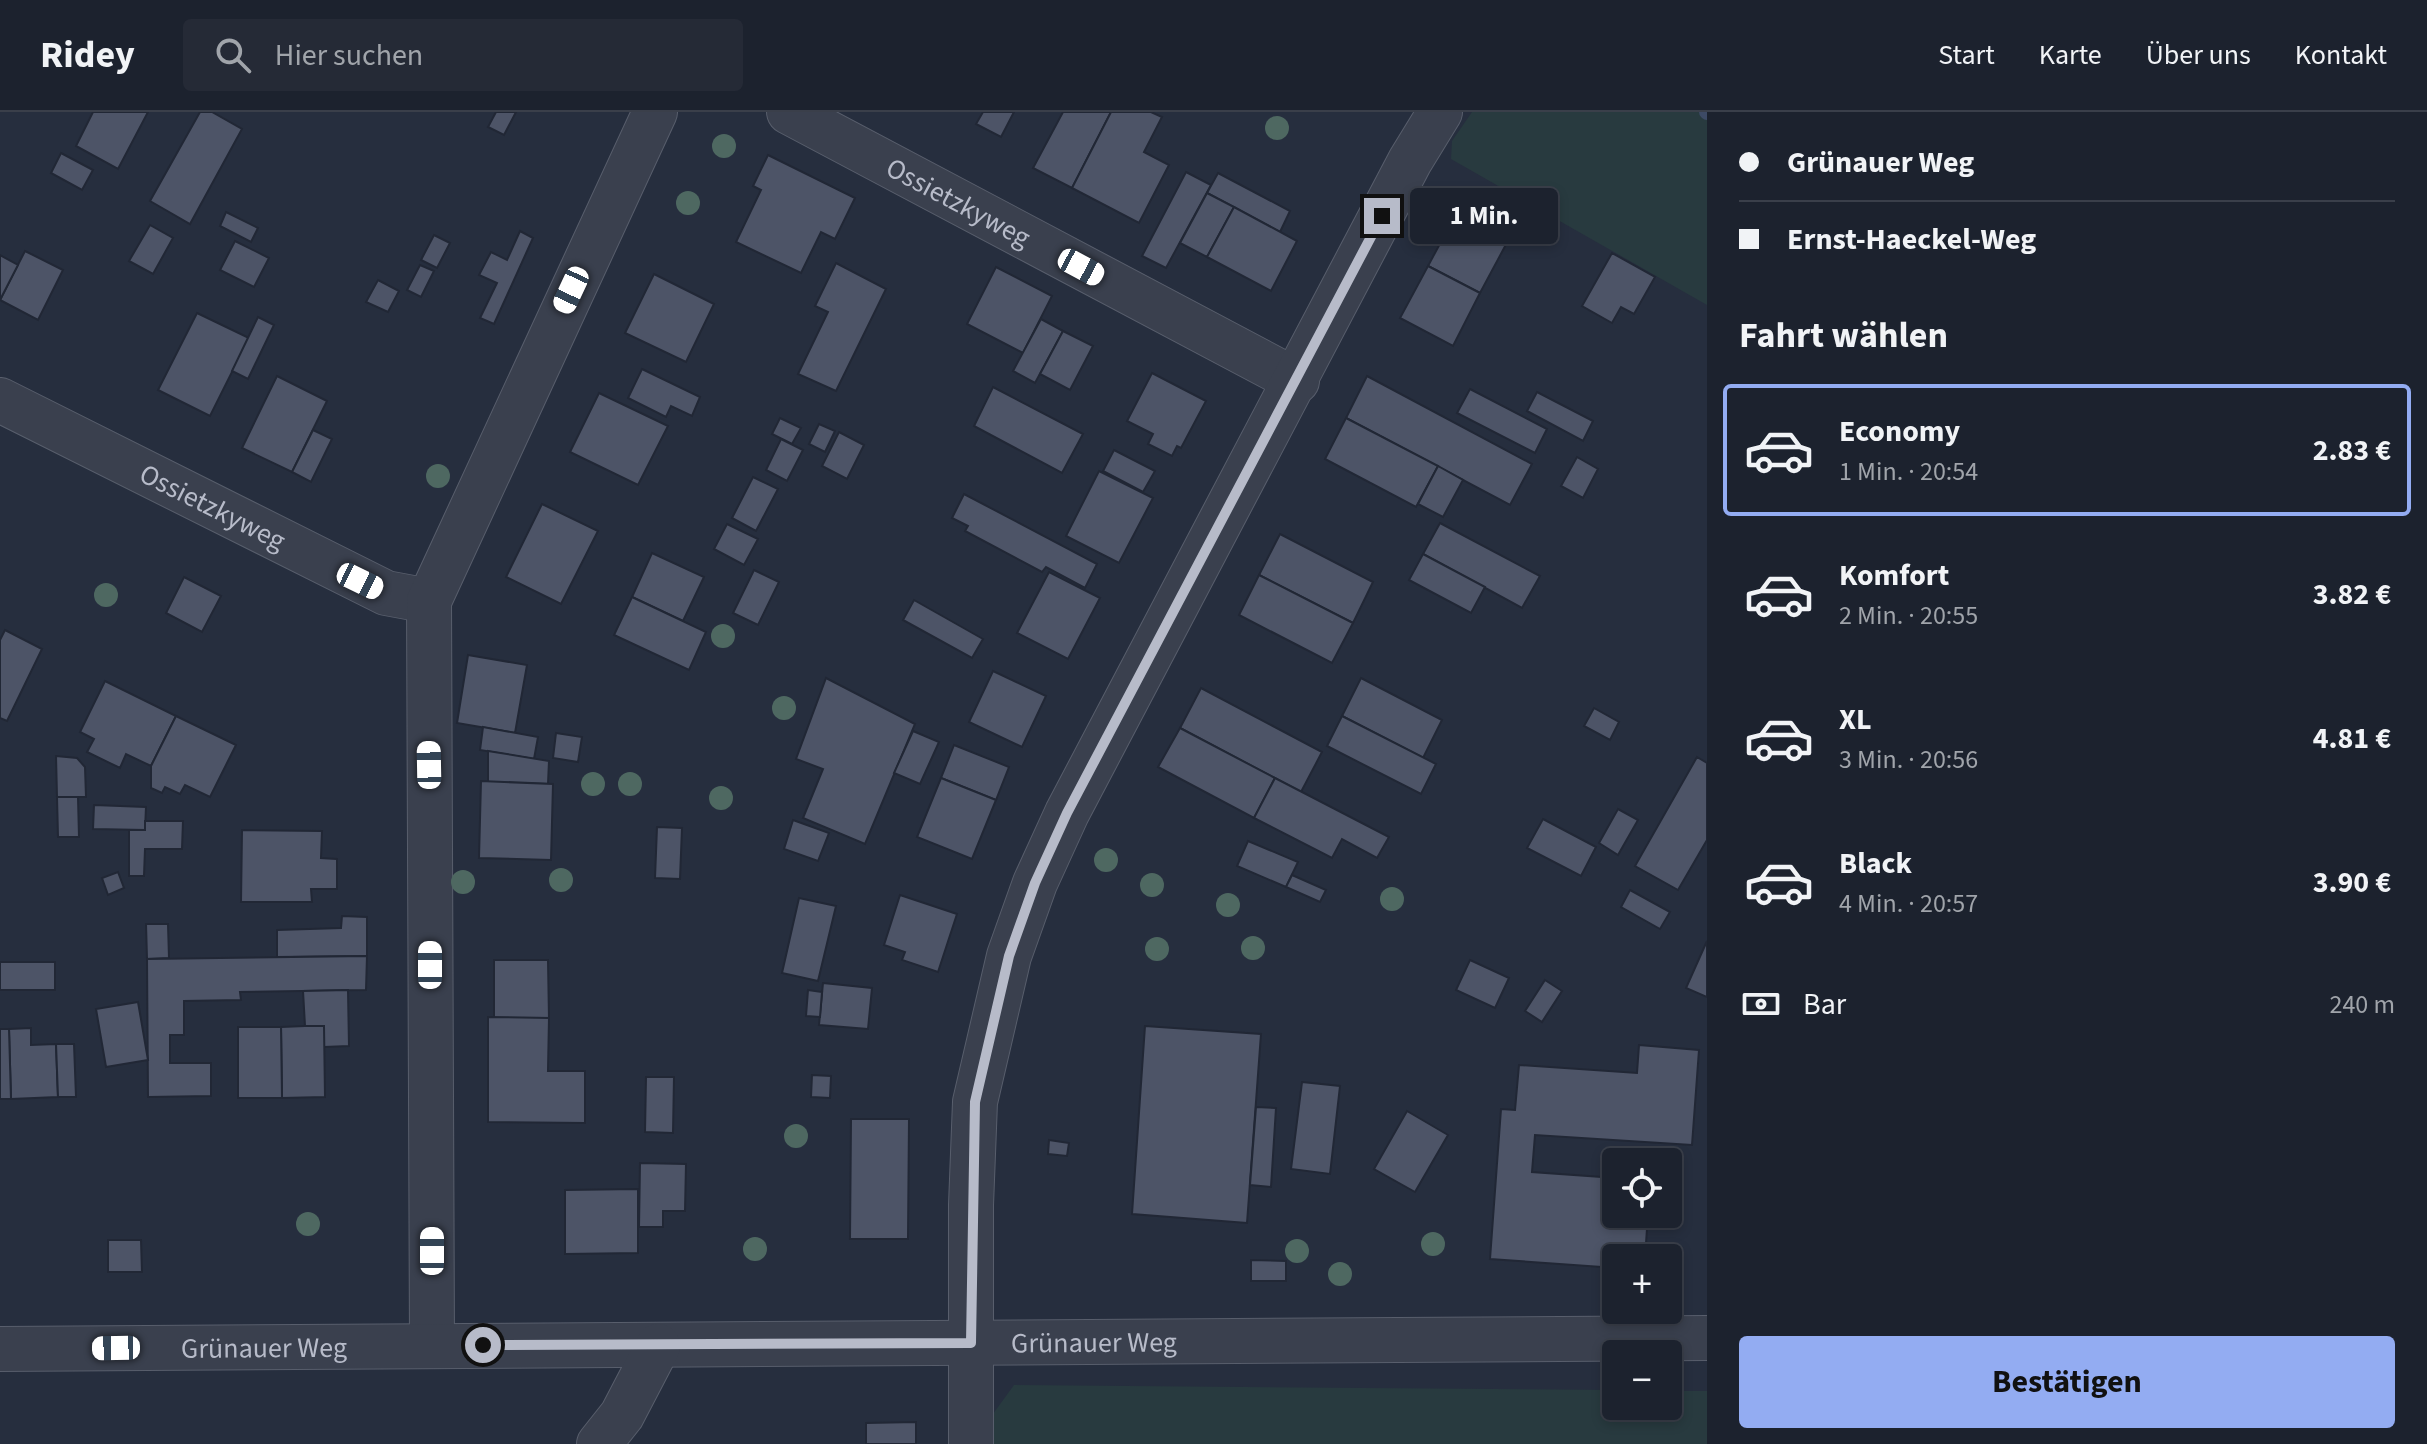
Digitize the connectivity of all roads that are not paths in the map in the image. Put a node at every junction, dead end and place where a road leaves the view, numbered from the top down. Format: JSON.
{"nodes":[{"id":1,"x":655,"y":112,"type":"edge"},
{"id":2,"x":789,"y":112,"type":"edge"},
{"id":3,"x":1440,"y":112,"type":"edge"},
{"id":4,"x":1297,"y":381,"type":"junction"},
{"id":5,"x":0,"y":400,"type":"edge"},
{"id":6,"x":429,"y":601,"type":"junction"},
{"id":7,"x":1707,"y":1338,"type":"edge"},
{"id":8,"x":971,"y":1343,"type":"junction"},
{"id":9,"x":432,"y":1344,"type":"junction"},
{"id":10,"x":658,"y":1346,"type":"junction"},
{"id":11,"x":0,"y":1349,"type":"edge"},
{"id":12,"x":599,"y":1444,"type":"edge"},
{"id":13,"x":971,"y":1444,"type":"edge"}],
"edges":[{"from":1,"to":6,"type":"street"},
{"from":2,"to":4,"type":"street","name":"Ossietzkyweg"},
{"from":3,"to":4,"type":"street"},
{"from":4,"to":8,"type":"street"},
{"from":5,"to":6,"type":"street","name":"Ossietzkyweg"},
{"from":6,"to":9,"type":"street"},
{"from":7,"to":8,"type":"street","name":"Grünauer Weg"},
{"from":8,"to":10,"type":"street","name":"Grünauer Weg"},
{"from":8,"to":13,"type":"street"},
{"from":9,"to":10,"type":"street","name":"Grünauer Weg"},
{"from":9,"to":11,"type":"street","name":"Grünauer Weg"},
{"from":10,"to":12,"type":"street"}]}
